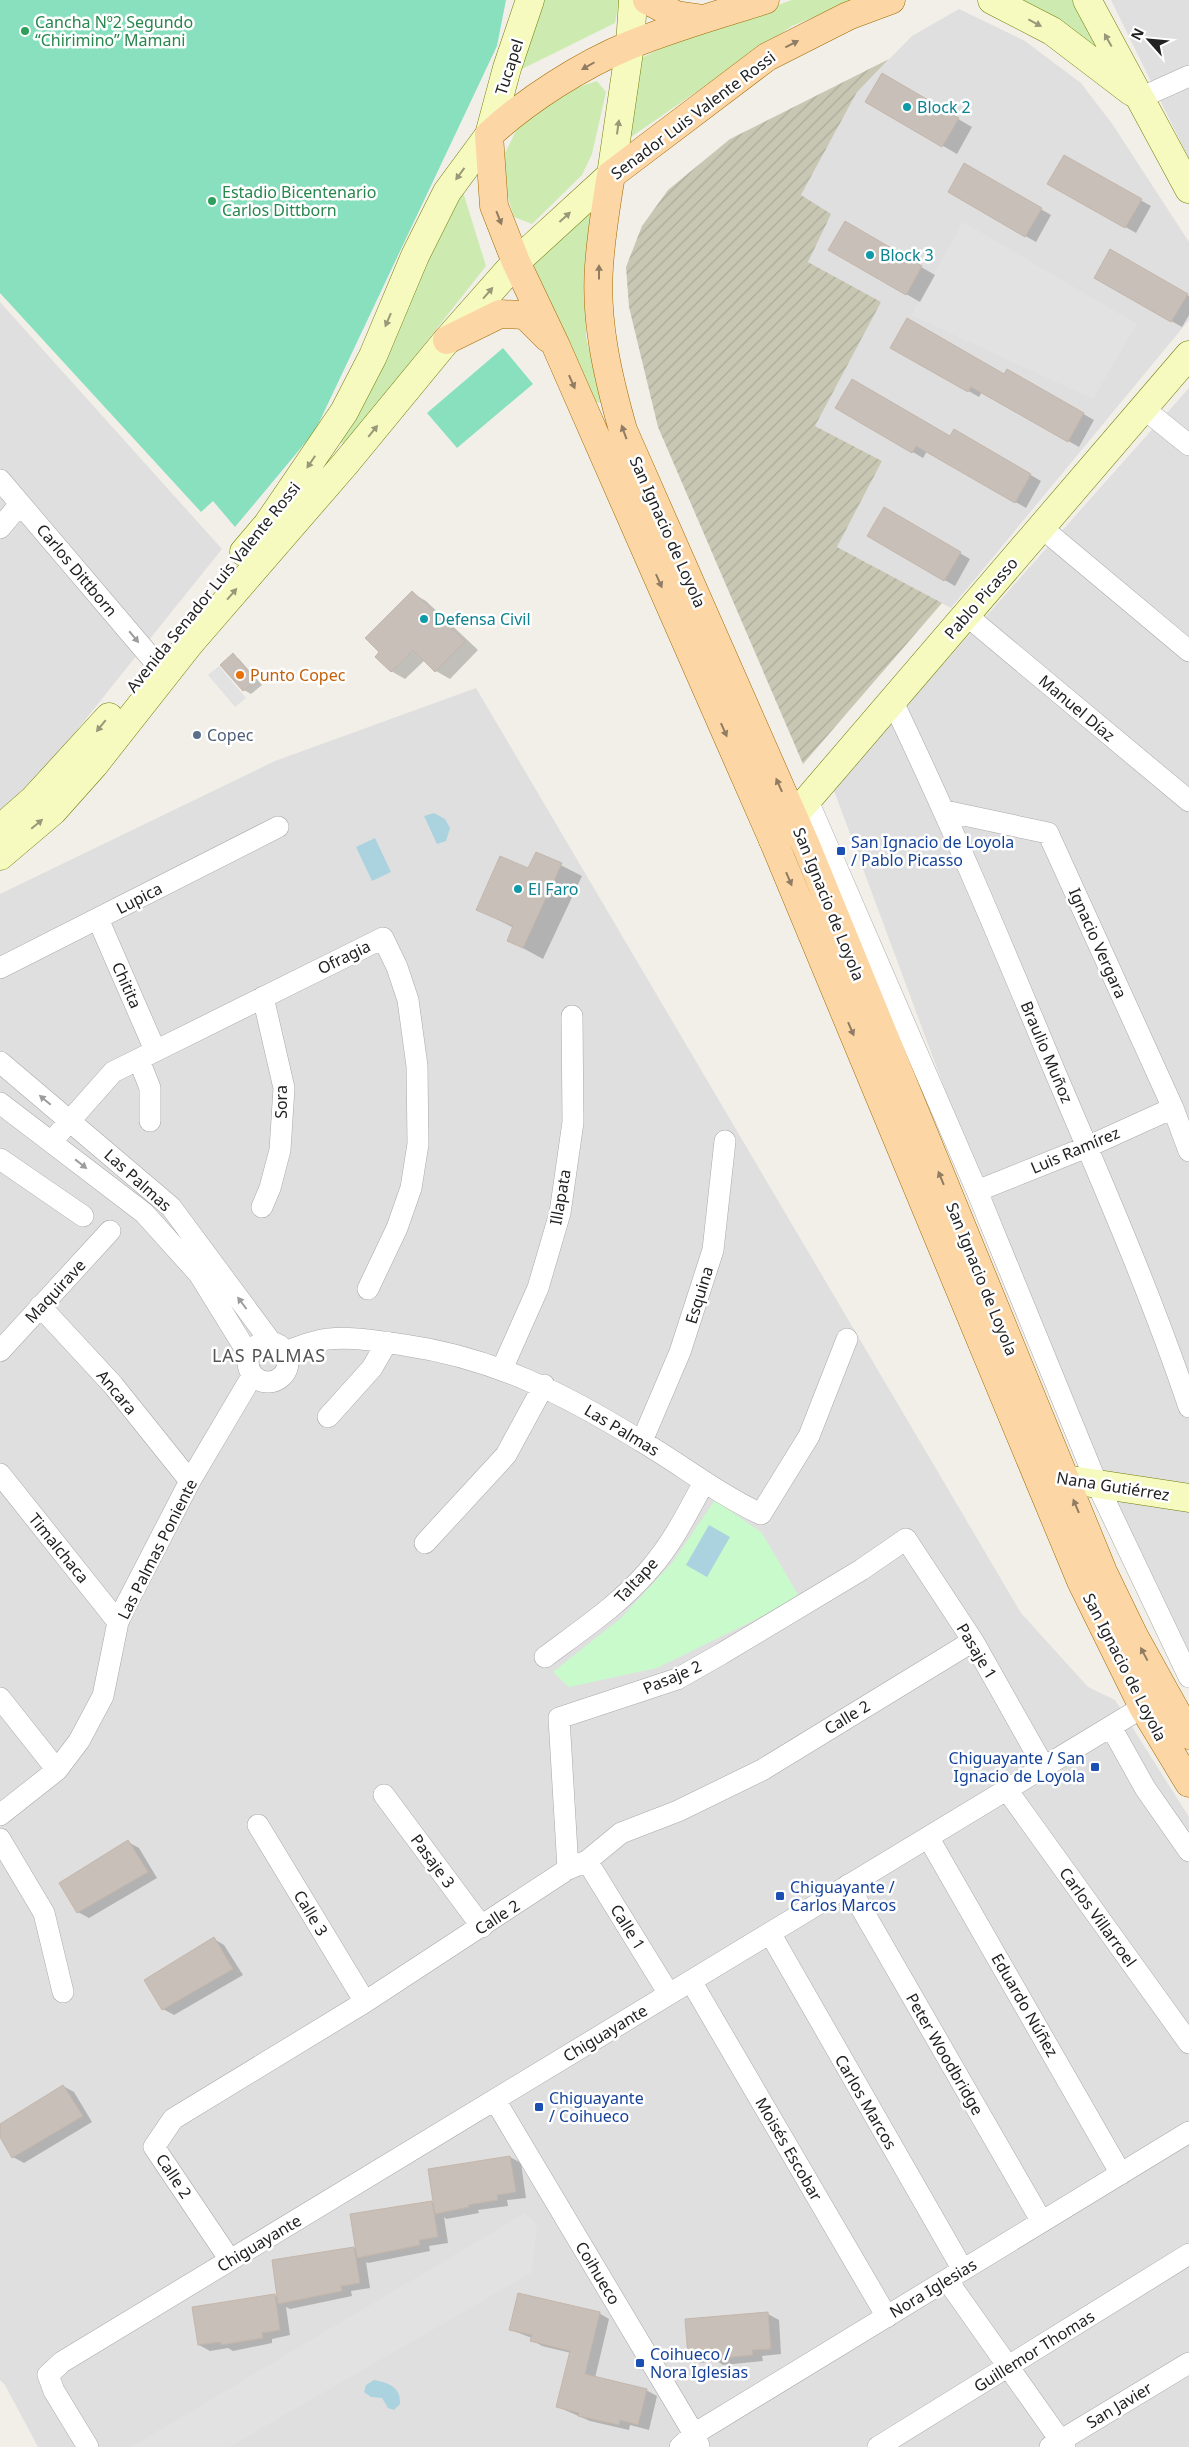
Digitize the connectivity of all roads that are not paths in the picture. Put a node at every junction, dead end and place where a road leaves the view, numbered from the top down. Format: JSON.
{"nodes":[{"id":1,"x":530,"y":0,"type":"edge"},
{"id":2,"x":633,"y":0,"type":"edge"},
{"id":3,"x":648,"y":0,"type":"edge"},
{"id":4,"x":765,"y":0,"type":"edge"},
{"id":5,"x":891,"y":0,"type":"edge"},
{"id":6,"x":992,"y":0,"type":"edge"},
{"id":7,"x":1086,"y":0,"type":"edge"},
{"id":8,"x":705,"y":19,"type":"junction"},
{"id":9,"x":630,"y":45,"type":"junction"},
{"id":10,"x":1189,"y":76,"type":"edge"},
{"id":11,"x":1140,"y":98,"type":"junction"},
{"id":12,"x":489,"y":135,"type":"junction"},
{"id":13,"x":611,"y":175,"type":"junction"},
{"id":14,"x":1189,"y":189,"type":"edge"},
{"id":15,"x":516,"y":262,"type":"junction"},
{"id":16,"x":447,"y":340,"type":"junction"},
{"id":17,"x":556,"y":346,"type":"junction"},
{"id":18,"x":1189,"y":355,"type":"edge"},
{"id":19,"x":1143,"y":408,"type":"junction"},
{"id":20,"x":1189,"y":446,"type":"edge"},
{"id":21,"x":0,"y":480,"type":"edge"},
{"id":22,"x":20,"y":504,"type":"junction"},
{"id":23,"x":0,"y":528,"type":"edge"},
{"id":24,"x":1042,"y":528,"type":"junction"},
{"id":25,"x":966,"y":615,"type":"junction"},
{"id":26,"x":1189,"y":650,"type":"edge"},
{"id":27,"x":154,"y":661,"type":"junction"},
{"id":28,"x":893,"y":702,"type":"junction"},
{"id":29,"x":1189,"y":801,"type":"edge"},
{"id":30,"x":801,"y":809,"type":"junction"},
{"id":31,"x":945,"y":811,"type":"junction"},
{"id":32,"x":0,"y":828,"type":"edge"},
{"id":33,"x":278,"y":828,"type":"dead end"},
{"id":34,"x":773,"y":840,"type":"junction"},
{"id":35,"x":0,"y":856,"type":"edge"},
{"id":36,"x":98,"y":919,"type":"junction"},
{"id":37,"x":0,"y":968,"type":"edge"},
{"id":38,"x":263,"y":997,"type":"junction"},
{"id":39,"x":572,"y":1016,"type":"dead end"},
{"id":40,"x":147,"y":1055,"type":"junction"},
{"id":41,"x":0,"y":1062,"type":"edge"},
{"id":42,"x":0,"y":1103,"type":"edge"},
{"id":43,"x":1173,"y":1108,"type":"junction"},
{"id":44,"x":69,"y":1120,"type":"junction"},
{"id":45,"x":150,"y":1121,"type":"dead end"},
{"id":46,"x":52,"y":1141,"type":"junction"},
{"id":47,"x":725,"y":1141,"type":"dead end"},
{"id":48,"x":1087,"y":1147,"type":"junction"},
{"id":49,"x":1189,"y":1151,"type":"edge"},
{"id":50,"x":0,"y":1159,"type":"edge"},
{"id":51,"x":977,"y":1191,"type":"junction"},
{"id":52,"x":262,"y":1207,"type":"dead end"},
{"id":53,"x":83,"y":1216,"type":"dead end"},
{"id":54,"x":110,"y":1231,"type":"dead end"},
{"id":55,"x":368,"y":1290,"type":"dead end"},
{"id":56,"x":40,"y":1306,"type":"junction"},
{"id":57,"x":847,"y":1339,"type":"dead end"},
{"id":58,"x":387,"y":1342,"type":"junction"},
{"id":59,"x":278,"y":1347,"type":"junction"},
{"id":60,"x":0,"y":1351,"type":"edge"},
{"id":61,"x":249,"y":1355,"type":"junction"},
{"id":62,"x":502,"y":1369,"type":"junction"},
{"id":63,"x":1182,"y":1369,"type":"edge"},
{"id":64,"x":252,"y":1376,"type":"junction"},
{"id":65,"x":544,"y":1385,"type":"junction"},
{"id":66,"x":1189,"y":1408,"type":"edge"},
{"id":67,"x":328,"y":1417,"type":"dead end"},
{"id":68,"x":642,"y":1441,"type":"junction"},
{"id":69,"x":0,"y":1474,"type":"edge"},
{"id":70,"x":1036,"y":1475,"type":"junction"},
{"id":71,"x":1064,"y":1479,"type":"junction"},
{"id":72,"x":190,"y":1481,"type":"junction"},
{"id":73,"x":704,"y":1482,"type":"junction"},
{"id":74,"x":1097,"y":1484,"type":"junction"},
{"id":75,"x":1189,"y":1498,"type":"edge"},
{"id":76,"x":906,"y":1538,"type":"joint"},
{"id":77,"x":425,"y":1542,"type":"dead end"},
{"id":78,"x":118,"y":1622,"type":"junction"},
{"id":79,"x":973,"y":1642,"type":"junction"},
{"id":80,"x":545,"y":1657,"type":"dead end"},
{"id":81,"x":1189,"y":1676,"type":"edge"},
{"id":82,"x":0,"y":1698,"type":"edge"},
{"id":83,"x":1155,"y":1702,"type":"junction"},
{"id":84,"x":1110,"y":1727,"type":"junction"},
{"id":85,"x":1189,"y":1735,"type":"edge"},
{"id":86,"x":1044,"y":1767,"type":"junction"},
{"id":87,"x":57,"y":1770,"type":"junction"},
{"id":88,"x":1189,"y":1784,"type":"edge"},
{"id":89,"x":1007,"y":1790,"type":"junction"},
{"id":90,"x":384,"y":1794,"type":"dead end"},
{"id":91,"x":0,"y":1815,"type":"edge"},
{"id":92,"x":258,"y":1825,"type":"dead end"},
{"id":93,"x":928,"y":1837,"type":"junction"},
{"id":94,"x":0,"y":1839,"type":"edge"},
{"id":95,"x":1189,"y":1851,"type":"edge"},
{"id":96,"x":578,"y":1865,"type":"junction"},
{"id":97,"x":848,"y":1886,"type":"junction"},
{"id":98,"x":482,"y":1927,"type":"junction"},
{"id":99,"x":770,"y":1933,"type":"junction"},
{"id":100,"x":691,"y":1981,"type":"junction"},
{"id":101,"x":63,"y":1992,"type":"dead end"},
{"id":102,"x":669,"y":1994,"type":"junction"},
{"id":103,"x":365,"y":2002,"type":"junction"},
{"id":104,"x":1189,"y":2043,"type":"edge"},
{"id":105,"x":495,"y":2100,"type":"junction"},
{"id":106,"x":1189,"y":2132,"type":"edge"},
{"id":107,"x":1121,"y":2174,"type":"junction"},
{"id":108,"x":1042,"y":2222,"type":"junction"},
{"id":109,"x":1189,"y":2254,"type":"edge"},
{"id":110,"x":230,"y":2260,"type":"junction"},
{"id":111,"x":955,"y":2275,"type":"junction"},
{"id":112,"x":887,"y":2317,"type":"junction"},
{"id":113,"x":1189,"y":2363,"type":"edge"},
{"id":114,"x":1008,"y":2367,"type":"junction"},
{"id":115,"x":691,"y":2443,"type":"edge"},
{"id":116,"x":1058,"y":2445,"type":"edge"},
{"id":117,"x":88,"y":2447,"type":"edge"},
{"id":118,"x":878,"y":2447,"type":"edge"}],
"edges":[{"from":1,"to":12,"type":"main road","name":"Tucapel"},
{"from":2,"to":9,"type":"main road"},
{"from":3,"to":8,"type":"main road"},
{"from":4,"to":8,"type":"main road"},
{"from":13,"to":5,"type":"main road","name":"Senador Luis Valente Rossi","one_way":true},
{"from":6,"to":11,"type":"main road","one_way":true},
{"from":11,"to":7,"type":"main road","one_way":true},
{"from":8,"to":9,"type":"main road"},
{"from":9,"to":12,"type":"main road","one_way":true},
{"from":13,"to":9,"type":"main road","name":"San Ignacio de Loyola","one_way":true},
{"from":10,"to":11,"type":"street"},
{"from":11,"to":14,"type":"main road"},
{"from":12,"to":15,"type":"main road","name":"San Ignacio de Loyola","one_way":true},
{"from":12,"to":27,"type":"main road","name":"Avenida Senador Luis Valente Rossi","one_way":true},
{"from":15,"to":13,"type":"main road","name":"Senador Luis Valente Rossi","one_way":true},
{"from":30,"to":13,"type":"main road","name":"San Ignacio de Loyola","one_way":true},
{"from":16,"to":15,"type":"main road","name":"Avenida Senador Luis Valente Rossi","one_way":true},
{"from":15,"to":17,"type":"main road","name":"San Ignacio de Loyola"},
{"from":16,"to":17,"type":"main road"},
{"from":35,"to":16,"type":"main road","name":"Avenida Senador Luis Valente Rossi","one_way":true},
{"from":17,"to":34,"type":"main road","name":"San Ignacio de Loyola","one_way":true},
{"from":18,"to":19,"type":"main road","name":"Pablo Picasso"},
{"from":19,"to":20,"type":"street"},
{"from":19,"to":24,"type":"main road","name":"Pablo Picasso"},
{"from":21,"to":22,"type":"street","name":"Carlos Dittborn"},
{"from":22,"to":23,"type":"street"},
{"from":22,"to":27,"type":"street","name":"Carlos Dittborn","one_way":true},
{"from":24,"to":25,"type":"main road","name":"Pablo Picasso"},
{"from":24,"to":26,"type":"street"},
{"from":25,"to":28,"type":"main road","name":"Pablo Picasso"},
{"from":25,"to":29,"type":"street","name":"Manuel Díaz"},
{"from":27,"to":32,"type":"main road","name":"Avenida Senador Luis Valente Rossi","one_way":true},
{"from":28,"to":30,"type":"main road","name":"Pablo Picasso"},
{"from":28,"to":31,"type":"street","name":"Braulio Muñoz"},
{"from":30,"to":34,"type":"main road","name":"Pablo Picasso"},
{"from":30,"to":51,"type":"street","name":"San Ignacio de Loyola"},
{"from":71,"to":30,"type":"main road","name":"San Ignacio de Loyola","one_way":true},
{"from":31,"to":43,"type":"street","name":"Ignacio Vergara"},
{"from":31,"to":48,"type":"street","name":"Braulio Muñoz"},
{"from":33,"to":36,"type":"street","name":"Lupica"},
{"from":34,"to":70,"type":"main road","name":"San Ignacio de Loyola","one_way":true},
{"from":36,"to":37,"type":"street","name":"Lupica"},
{"from":36,"to":40,"type":"street","name":"Chitita"},
{"from":38,"to":40,"type":"street","name":"Ofragia"},
{"from":38,"to":52,"type":"street","name":"Sora"},
{"from":38,"to":55,"type":"street","name":"Ofragia"},
{"from":39,"to":62,"type":"street","name":"Illapata"},
{"from":40,"to":44,"type":"street","name":"Ofragia"},
{"from":40,"to":45,"type":"street","name":"Chitita"},
{"from":44,"to":41,"type":"street","name":"Las Palmas","one_way":true},
{"from":42,"to":46,"type":"street","name":"Las Palmas"},
{"from":43,"to":48,"type":"street","name":"Luis Ramírez"},
{"from":43,"to":49,"type":"street","name":"Ignacio Vergara"},
{"from":44,"to":46,"type":"street","name":"Ofragia"},
{"from":59,"to":44,"type":"street","name":"Las Palmas","one_way":true},
{"from":46,"to":61,"type":"street","name":"Las Palmas","one_way":true},
{"from":47,"to":68,"type":"street","name":"Esquina"},
{"from":48,"to":51,"type":"street","name":"Luis Ramírez"},
{"from":48,"to":63,"type":"street","name":"Braulio Muñoz"},
{"from":50,"to":53,"type":"street"},
{"from":51,"to":74,"type":"street","name":"San Ignacio de Loyola"},
{"from":54,"to":56,"type":"street","name":"Maquirave"},
{"from":56,"to":60,"type":"street","name":"Maquirave"},
{"from":56,"to":72,"type":"street","name":"Ancara"},
{"from":57,"to":73,"type":"street","name":"Las Palmas"},
{"from":58,"to":59,"type":"street","name":"Las Palmas"},
{"from":58,"to":62,"type":"street","name":"Las Palmas"},
{"from":58,"to":67,"type":"street"},
{"from":59,"to":61,"type":"street","name":"Las Palmas"},
{"from":59,"to":64,"type":"street"},
{"from":61,"to":64,"type":"street","name":"Las Palmas"},
{"from":62,"to":65,"type":"street","name":"Las Palmas"},
{"from":63,"to":66,"type":"street","name":"Braulio Muñoz"},
{"from":64,"to":72,"type":"street","name":"Las Palmas Poniente"},
{"from":65,"to":68,"type":"street","name":"Las Palmas"},
{"from":65,"to":77,"type":"street"},
{"from":68,"to":73,"type":"street","name":"Las Palmas"},
{"from":69,"to":78,"type":"street","name":"Timalchaca"},
{"from":70,"to":71,"type":"main road","name":"Nana Gutiérrez"},
{"from":70,"to":83,"type":"main road","name":"San Ignacio de Loyola"},
{"from":71,"to":74,"type":"main road","name":"Nana Gutiérrez"},
{"from":83,"to":71,"type":"main road","name":"San Ignacio de Loyola","one_way":true},
{"from":72,"to":78,"type":"street","name":"Las Palmas Poniente"},
{"from":73,"to":80,"type":"street","name":"Taltape"},
{"from":74,"to":75,"type":"main road","name":"Nana Gutiérrez"},
{"from":74,"to":81,"type":"street","name":"San Ignacio de Loyola"},
{"from":76,"to":79,"type":"street","name":"Pasaje 1"},
{"from":76,"to":96,"type":"street","name":"Pasaje 2"},
{"from":78,"to":87,"type":"street","name":"Las Palmas Poniente"},
{"from":79,"to":86,"type":"street","name":"Pasaje 1"},
{"from":79,"to":96,"type":"street","name":"Calle 2"},
{"from":82,"to":87,"type":"street"},
{"from":83,"to":84,"type":"street","name":"Chiguayante"},
{"from":83,"to":85,"type":"main road","name":"San Ignacio de Loyola"},
{"from":83,"to":88,"type":"main road","name":"San Ignacio de Loyola"},
{"from":84,"to":86,"type":"street","name":"Chiguayante"},
{"from":84,"to":95,"type":"street"},
{"from":86,"to":89,"type":"street","name":"Chiguayante"},
{"from":87,"to":91,"type":"street","name":"Las Palmas Poniente"},
{"from":89,"to":93,"type":"street","name":"Chiguayante"},
{"from":89,"to":104,"type":"street","name":"Carlos Villarroel"},
{"from":90,"to":98,"type":"street","name":"Pasaje 3"},
{"from":92,"to":103,"type":"street","name":"Calle 3"},
{"from":93,"to":97,"type":"street","name":"Chiguayante"},
{"from":93,"to":107,"type":"street","name":"Eduardo Núñez"},
{"from":94,"to":101,"type":"street"},
{"from":96,"to":98,"type":"street","name":"Calle 2"},
{"from":96,"to":102,"type":"street","name":"Calle 1"},
{"from":97,"to":99,"type":"street","name":"Chiguayante"},
{"from":97,"to":108,"type":"street","name":"Peter Woodbridge"},
{"from":98,"to":103,"type":"street","name":"Calle 2"},
{"from":99,"to":100,"type":"street","name":"Chiguayante"},
{"from":99,"to":111,"type":"street","name":"Carlos Marcos"},
{"from":100,"to":102,"type":"street","name":"Chiguayante"},
{"from":100,"to":112,"type":"street","name":"Moisés Escobar"},
{"from":102,"to":105,"type":"street","name":"Chiguayante"},
{"from":103,"to":110,"type":"street","name":"Calle 2"},
{"from":105,"to":110,"type":"street","name":"Chiguayante"},
{"from":105,"to":115,"type":"street","name":"Coihueco"},
{"from":106,"to":107,"type":"street","name":"Nora Iglesias"},
{"from":107,"to":108,"type":"street","name":"Nora Iglesias"},
{"from":108,"to":111,"type":"street","name":"Nora Iglesias"},
{"from":109,"to":114,"type":"street","name":"Guillemor Thomas"},
{"from":110,"to":117,"type":"street","name":"Chiguayante"},
{"from":111,"to":112,"type":"street","name":"Nora Iglesias"},
{"from":111,"to":114,"type":"street","name":"Carlos Marcos"},
{"from":112,"to":115,"type":"street","name":"Nora Iglesias"},
{"from":113,"to":116,"type":"street","name":"San Javier"},
{"from":114,"to":116,"type":"street","name":"Carlos Marcos"},
{"from":114,"to":118,"type":"street","name":"Guillemor Thomas"}]}
